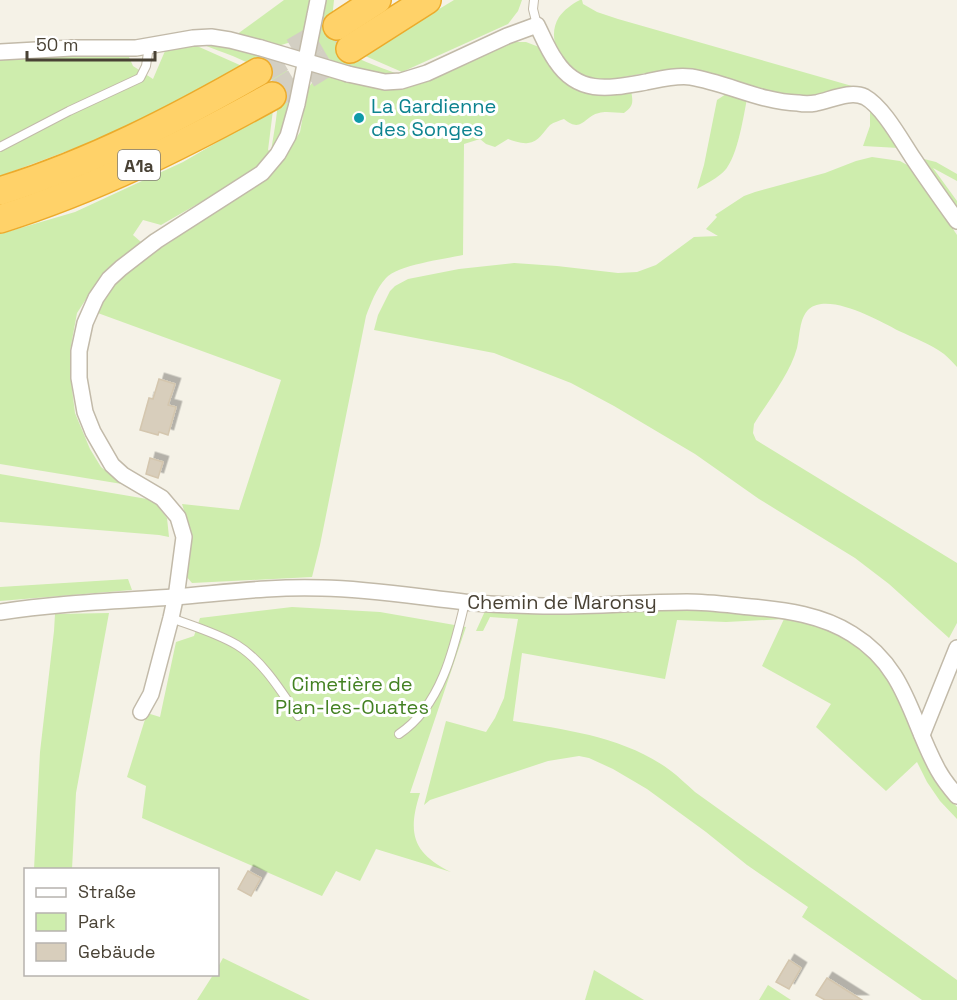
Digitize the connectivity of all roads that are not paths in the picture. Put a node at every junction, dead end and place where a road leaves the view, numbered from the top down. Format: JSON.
{"nodes":[{"id":1,"x":377,"y":0,"type":"edge"},
{"id":2,"x":426,"y":0,"type":"edge"},
{"id":3,"x":534,"y":0,"type":"edge"},
{"id":4,"x":537,"y":25,"type":"junction"},
{"id":5,"x":334,"y":33,"type":"edge"},
{"id":6,"x":149,"y":46,"type":"junction"},
{"id":7,"x":0,"y":52,"type":"edge"},
{"id":8,"x":260,"y":60,"type":"junction"},
{"id":9,"x":305,"y":60,"type":"junction"},
{"id":10,"x":284,"y":100,"type":"junction"},
{"id":11,"x":0,"y":147,"type":"edge"},
{"id":12,"x":0,"y":191,"type":"edge"},
{"id":13,"x":0,"y":219,"type":"edge"},
{"id":14,"x":957,"y":221,"type":"edge"},
{"id":15,"x":176,"y":597,"type":"junction"},
{"id":16,"x":465,"y":602,"type":"junction"},
{"id":17,"x":0,"y":612,"type":"edge"},
{"id":18,"x":171,"y":618,"type":"junction"},
{"id":19,"x":957,"y":648,"type":"edge"},
{"id":20,"x":141,"y":712,"type":"dead end"},
{"id":21,"x":298,"y":716,"type":"dead end"},
{"id":22,"x":399,"y":734,"type":"dead end"},
{"id":23,"x":922,"y":735,"type":"junction"},
{"id":24,"x":957,"y":796,"type":"edge"}],
"edges":[{"from":1,"to":5,"type":"highway"},
{"from":2,"to":5,"type":"highway"},
{"from":3,"to":4,"type":"lane"},
{"from":4,"to":5,"type":"street"},
{"from":4,"to":14,"type":"street"},
{"from":5,"to":9,"type":"street","bridge":true},
{"from":5,"to":9,"type":"street","bridge":true},
{"from":6,"to":7,"type":"street"},
{"from":6,"to":8,"type":"street"},
{"from":6,"to":11,"type":"lane"},
{"from":8,"to":9,"type":"street","bridge":true},
{"from":8,"to":12,"type":"highway","number":"A1a"},
{"from":9,"to":10,"type":"street","bridge":true},
{"from":10,"to":13,"type":"highway","number":"A1a"},
{"from":10,"to":15,"type":"street"},
{"from":15,"to":16,"type":"street","name":"Chemin de Maronsy"},
{"from":15,"to":17,"type":"street","name":"Chemin de Maronsy"},
{"from":15,"to":18,"type":"street"},
{"from":16,"to":22,"type":"lane"},
{"from":16,"to":23,"type":"street","name":"Chemin de Maronsy"},
{"from":18,"to":20,"type":"street"},
{"from":18,"to":21,"type":"lane"},
{"from":19,"to":23,"type":"street"},
{"from":23,"to":24,"type":"street","name":"Chemin de Maronsy"}]}
